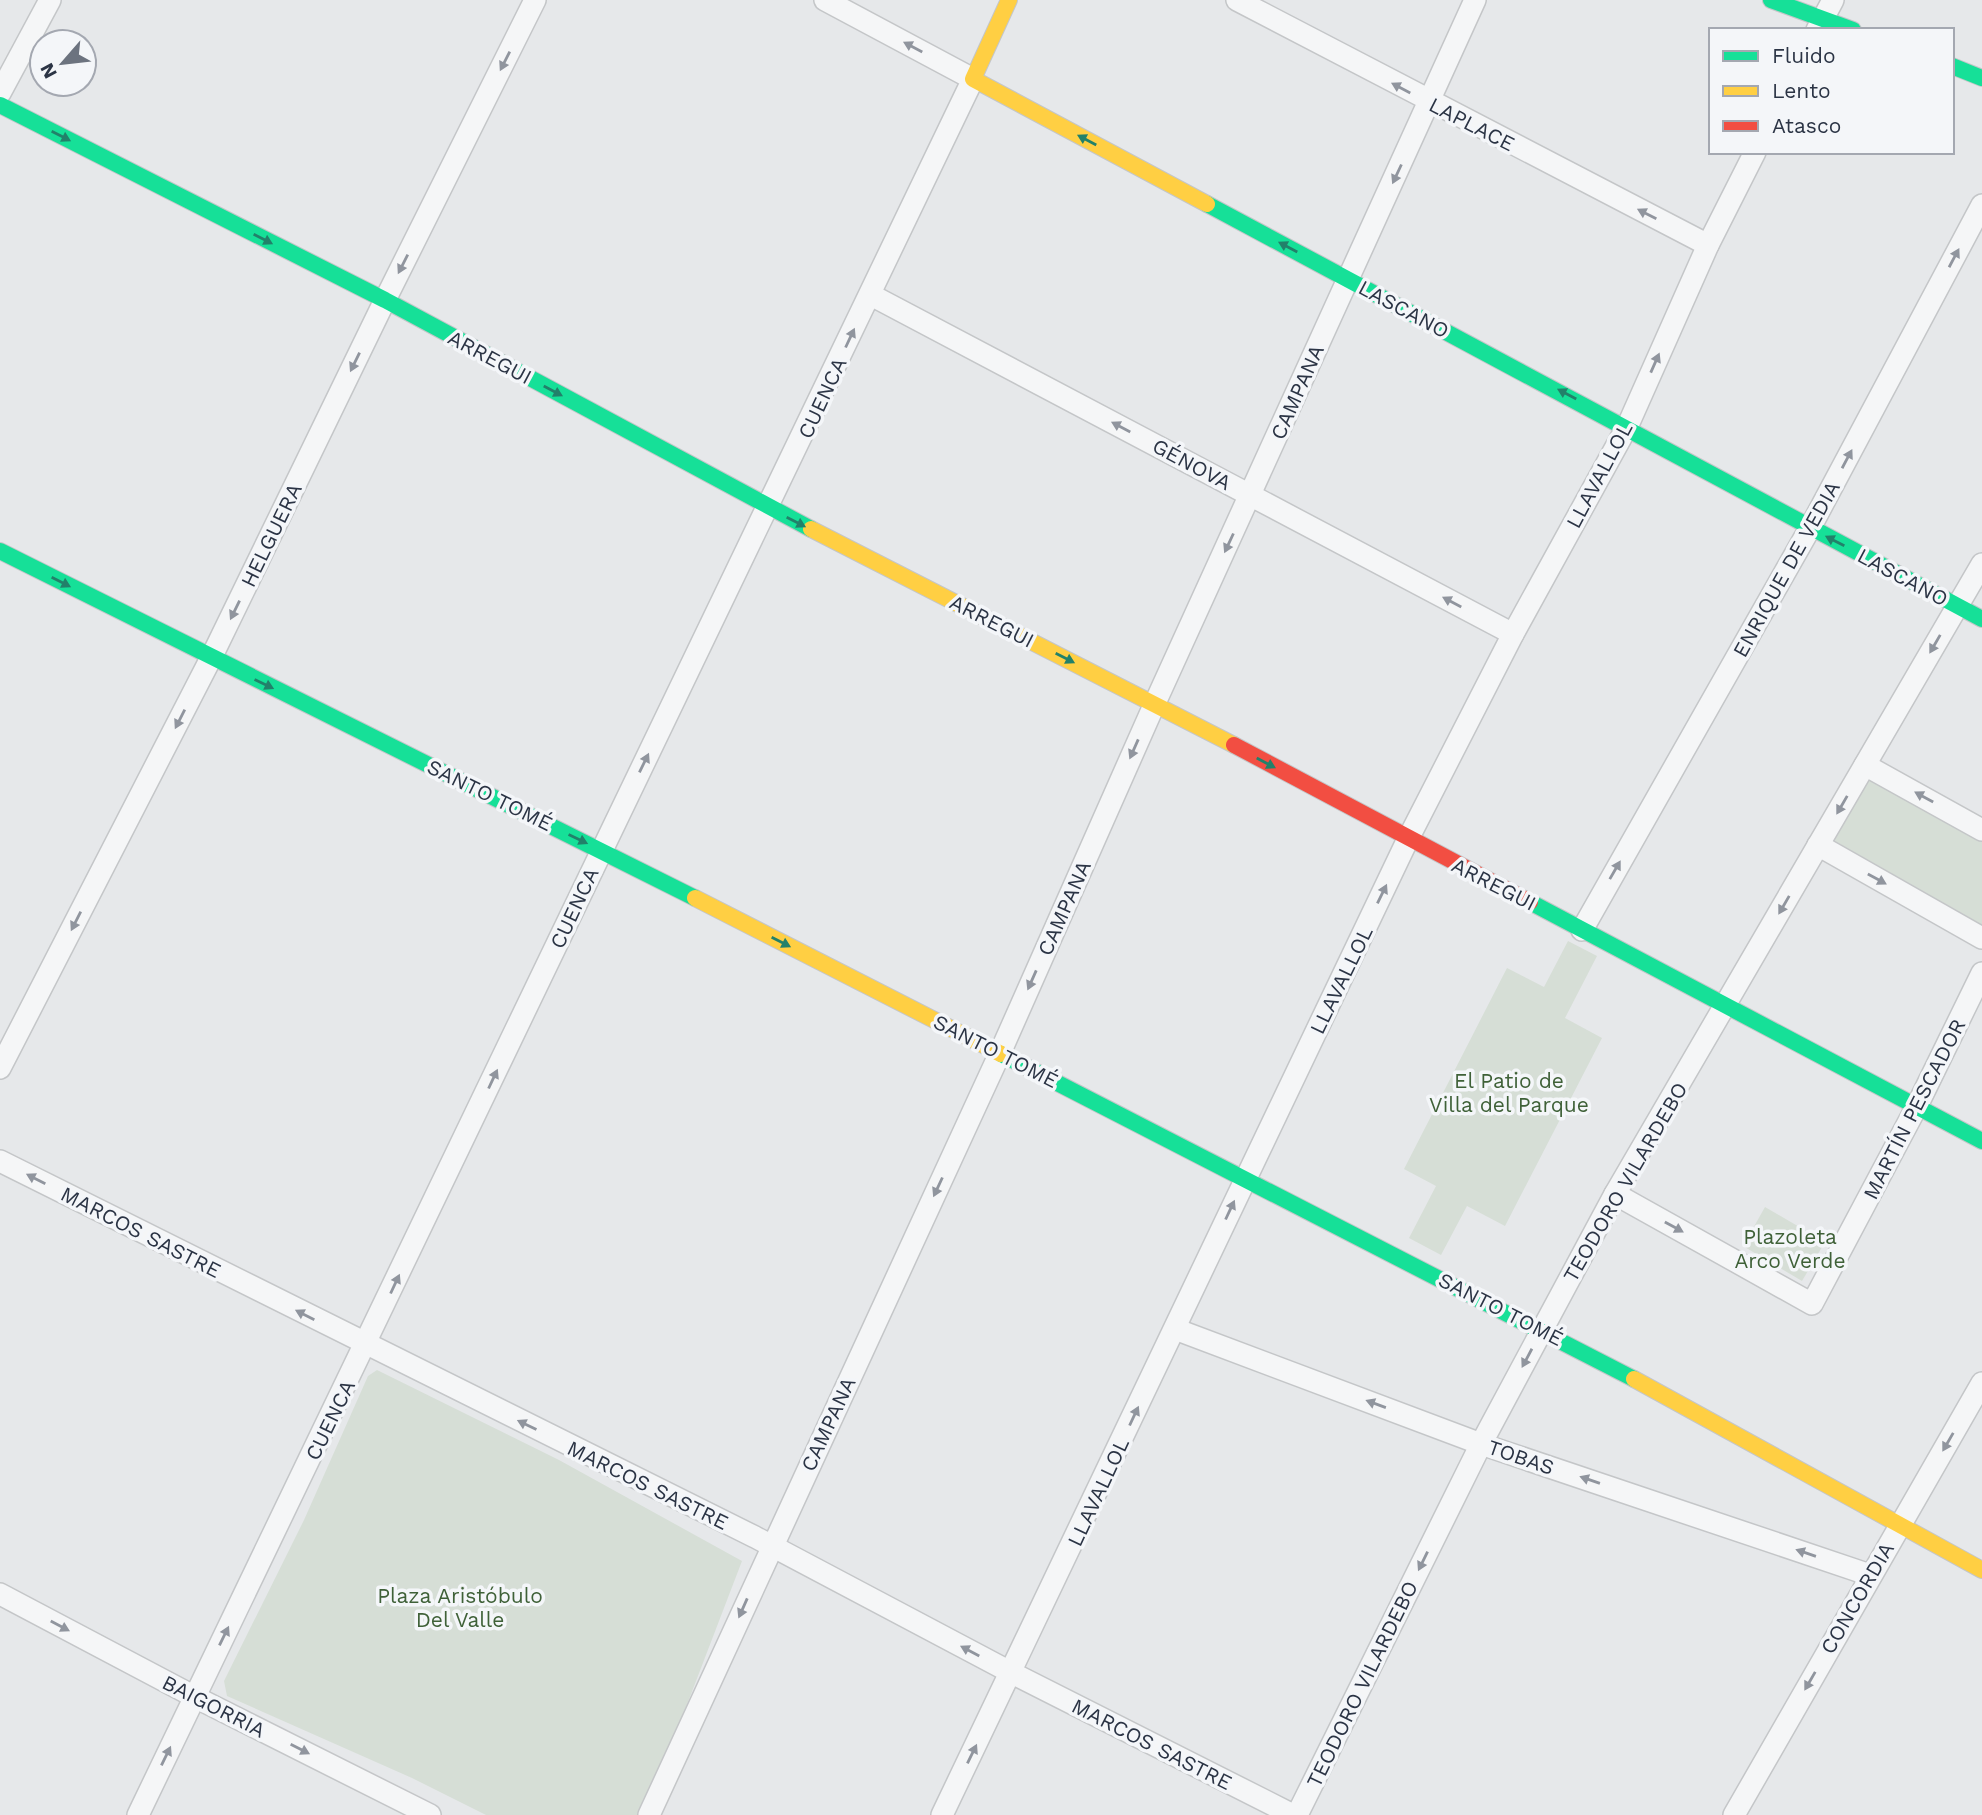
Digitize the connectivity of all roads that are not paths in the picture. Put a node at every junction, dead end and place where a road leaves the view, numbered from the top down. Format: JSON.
{"nodes":[{"id":1,"x":50,"y":0,"type":"edge"},
{"id":2,"x":536,"y":0,"type":"edge"},
{"id":3,"x":825,"y":0,"type":"edge"},
{"id":4,"x":1009,"y":0,"type":"edge"},
{"id":5,"x":1237,"y":0,"type":"edge"},
{"id":6,"x":1475,"y":0,"type":"edge"},
{"id":7,"x":1771,"y":0,"type":"edge"},
{"id":8,"x":1824,"y":16,"type":"edge"},
{"id":9,"x":1849,"y":28,"type":"edge"},
{"id":10,"x":1954,"y":67,"type":"edge"},
{"id":11,"x":1982,"y":78,"type":"edge"},
{"id":12,"x":973,"y":79,"type":"junction"},
{"id":13,"x":0,"y":93,"type":"edge"},
{"id":14,"x":1429,"y":103,"type":"junction"},
{"id":15,"x":0,"y":105,"type":"edge"},
{"id":16,"x":1754,"y":154,"type":"edge"},
{"id":17,"x":1982,"y":205,"type":"edge"},
{"id":18,"x":1708,"y":245,"type":"junction"},
{"id":19,"x":1348,"y":279,"type":"junction"},
{"id":20,"x":871,"y":295,"type":"junction"},
{"id":21,"x":385,"y":300,"type":"junction"},
{"id":22,"x":1628,"y":425,"type":"junction"},
{"id":23,"x":1251,"y":495,"type":"junction"},
{"id":24,"x":769,"y":509,"type":"junction"},
{"id":25,"x":1810,"y":528,"type":"junction"},
{"id":26,"x":0,"y":551,"type":"edge"},
{"id":27,"x":1982,"y":564,"type":"edge"},
{"id":28,"x":1957,"y":606,"type":"junction"},
{"id":29,"x":1982,"y":619,"type":"edge"},
{"id":30,"x":1513,"y":634,"type":"junction"},
{"id":31,"x":211,"y":658,"type":"junction"},
{"id":32,"x":1155,"y":703,"type":"junction"},
{"id":33,"x":1865,"y":765,"type":"junction"},
{"id":34,"x":1982,"y":830,"type":"edge"},
{"id":35,"x":1408,"y":839,"type":"junction"},
{"id":36,"x":1818,"y":845,"type":"junction"},
{"id":37,"x":601,"y":850,"type":"junction"},
{"id":38,"x":1582,"y":930,"type":"junction"},
{"id":39,"x":1982,"y":938,"type":"edge"},
{"id":40,"x":1982,"y":973,"type":"edge"},
{"id":41,"x":1726,"y":1006,"type":"junction"},
{"id":42,"x":1000,"y":1053,"type":"junction"},
{"id":43,"x":0,"y":1068,"type":"edge"},
{"id":44,"x":1917,"y":1106,"type":"junction"},
{"id":45,"x":1982,"y":1141,"type":"edge"},
{"id":46,"x":0,"y":1161,"type":"edge"},
{"id":47,"x":1245,"y":1179,"type":"junction"},
{"id":48,"x":1615,"y":1194,"type":"junction"},
{"id":49,"x":1175,"y":1329,"type":"junction"},
{"id":50,"x":1542,"y":1330,"type":"junction"},
{"id":51,"x":366,"y":1346,"type":"junction"},
{"id":52,"x":1982,"y":1382,"type":"edge"},
{"id":53,"x":1481,"y":1444,"type":"junction"},
{"id":54,"x":1901,"y":1522,"type":"junction"},
{"id":55,"x":771,"y":1546,"type":"junction"},
{"id":56,"x":1982,"y":1570,"type":"edge"},
{"id":57,"x":1870,"y":1575,"type":"junction"},
{"id":58,"x":0,"y":1594,"type":"edge"},
{"id":59,"x":1012,"y":1673,"type":"junction"},
{"id":60,"x":195,"y":1697,"type":"junction"},
{"id":61,"x":138,"y":1815,"type":"edge"},
{"id":62,"x":430,"y":1815,"type":"edge"},
{"id":63,"x":649,"y":1815,"type":"edge"},
{"id":64,"x":942,"y":1815,"type":"edge"},
{"id":65,"x":1295,"y":1815,"type":"edge"},
{"id":66,"x":1734,"y":1815,"type":"edge"}],
"edges":[{"from":1,"to":13,"type":"street"},
{"from":2,"to":21,"type":"street","name":"HELGUERA","one_way":true},
{"from":12,"to":3,"type":"street","name":"LASCANO","one_way":true},
{"from":4,"to":12,"type":"street","name":"CUENCA"},
{"from":14,"to":5,"type":"street","name":"LAPLACE","one_way":true},
{"from":6,"to":14,"type":"street","name":"CAMPANA"},
{"from":7,"to":8,"type":"street"},
{"from":8,"to":9,"type":"street"},
{"from":10,"to":11,"type":"street"},
{"from":19,"to":12,"type":"street","name":"LASCANO","one_way":true},
{"from":12,"to":20,"type":"street","name":"CUENCA"},
{"from":18,"to":14,"type":"street","name":"LAPLACE","one_way":true},
{"from":14,"to":19,"type":"street","name":"CAMPANA","one_way":true},
{"from":15,"to":21,"type":"street","name":"ARREGUI","one_way":true},
{"from":16,"to":18,"type":"street","name":"LLAVALLOL"},
{"from":25,"to":17,"type":"street","name":"ENRIQUE DE VEDIA","one_way":true},
{"from":22,"to":18,"type":"street","name":"LLAVALLOL","one_way":true},
{"from":22,"to":19,"type":"street","name":"LASCANO","one_way":true},
{"from":19,"to":23,"type":"street","name":"CAMPANA"},
{"from":23,"to":20,"type":"street","name":"GÉNOVA","one_way":true},
{"from":24,"to":20,"type":"street","name":"CUENCA","one_way":true},
{"from":21,"to":24,"type":"street","name":"ARREGUI","one_way":true},
{"from":21,"to":31,"type":"street","name":"HELGUERA","one_way":true},
{"from":22,"to":25,"type":"street","name":"LASCANO"},
{"from":22,"to":30,"type":"street","name":"LLAVALLOL"},
{"from":30,"to":23,"type":"street","name":"GÉNOVA","one_way":true},
{"from":23,"to":32,"type":"street","name":"CAMPANA","one_way":true},
{"from":24,"to":32,"type":"street","name":"ARREGUI","one_way":true},
{"from":37,"to":24,"type":"street","name":"CUENCA","one_way":true},
{"from":28,"to":25,"type":"street","name":"LASCANO","one_way":true},
{"from":38,"to":25,"type":"street","name":"ENRIQUE DE VEDIA","one_way":true},
{"from":26,"to":31,"type":"street","name":"SANTO TOMÉ","one_way":true},
{"from":27,"to":28,"type":"street","name":"TEODORO VILARDEBO"},
{"from":28,"to":29,"type":"street","name":"LASCANO"},
{"from":28,"to":33,"type":"street","name":"TEODORO VILARDEBO","one_way":true},
{"from":30,"to":35,"type":"street","name":"LLAVALLOL"},
{"from":31,"to":37,"type":"street","name":"SANTO TOMÉ","one_way":true},
{"from":31,"to":43,"type":"street","name":"HELGUERA","one_way":true},
{"from":32,"to":35,"type":"street","name":"ARREGUI","one_way":true},
{"from":32,"to":42,"type":"street","name":"CAMPANA","one_way":true},
{"from":34,"to":33,"type":"street","one_way":true},
{"from":33,"to":36,"type":"street","name":"TEODORO VILARDEBO","one_way":true},
{"from":35,"to":38,"type":"street","name":"ARREGUI"},
{"from":47,"to":35,"type":"street","name":"LLAVALLOL","one_way":true},
{"from":36,"to":39,"type":"street","one_way":true},
{"from":36,"to":41,"type":"street","name":"TEODORO VILARDEBO","one_way":true},
{"from":37,"to":42,"type":"street","name":"SANTO TOMÉ","one_way":true},
{"from":51,"to":37,"type":"street","name":"CUENCA","one_way":true},
{"from":38,"to":41,"type":"street","name":"ARREGUI"},
{"from":40,"to":44,"type":"street","name":"MARTÍN PESCADOR"},
{"from":41,"to":44,"type":"street","name":"ARREGUI"},
{"from":41,"to":48,"type":"street","name":"TEODORO VILARDEBO"},
{"from":42,"to":47,"type":"street","name":"SANTO TOMÉ"},
{"from":42,"to":55,"type":"street","name":"CAMPANA","one_way":true},
{"from":44,"to":45,"type":"street","name":"ARREGUI"},
{"from":48,"to":44,"type":"street","name":"MARTÍN PESCADOR","one_way":true},
{"from":51,"to":46,"type":"street","name":"MARCOS SASTRE","one_way":true},
{"from":49,"to":47,"type":"street","name":"LLAVALLOL","one_way":true},
{"from":47,"to":50,"type":"street","name":"SANTO TOMÉ"},
{"from":48,"to":50,"type":"street","name":"TEODORO VILARDEBO"},
{"from":53,"to":49,"type":"street","name":"TOBAS","one_way":true},
{"from":59,"to":49,"type":"street","name":"LLAVALLOL","one_way":true},
{"from":50,"to":53,"type":"street","name":"TEODORO VILARDEBO","one_way":true},
{"from":50,"to":54,"type":"street","name":"SANTO TOMÉ"},
{"from":55,"to":51,"type":"street","name":"MARCOS SASTRE","one_way":true},
{"from":60,"to":51,"type":"street","name":"CUENCA","one_way":true},
{"from":52,"to":54,"type":"street","name":"CONCORDIA","one_way":true},
{"from":57,"to":53,"type":"street","name":"TOBAS","one_way":true},
{"from":53,"to":65,"type":"street","name":"TEODORO VILARDEBO","one_way":true},
{"from":54,"to":56,"type":"street","name":"SANTO TOMÉ"},
{"from":54,"to":57,"type":"street","name":"CONCORDIA"},
{"from":59,"to":55,"type":"street","name":"MARCOS SASTRE","one_way":true},
{"from":55,"to":63,"type":"street","name":"CAMPANA","one_way":true},
{"from":57,"to":66,"type":"street","name":"CONCORDIA","one_way":true},
{"from":58,"to":60,"type":"street","name":"BAIGORRIA","one_way":true},
{"from":64,"to":59,"type":"street","name":"LLAVALLOL","one_way":true},
{"from":59,"to":65,"type":"street","name":"MARCOS SASTRE"},
{"from":61,"to":60,"type":"street","name":"CUENCA","one_way":true},
{"from":60,"to":62,"type":"street","name":"BAIGORRIA","one_way":true}]}
